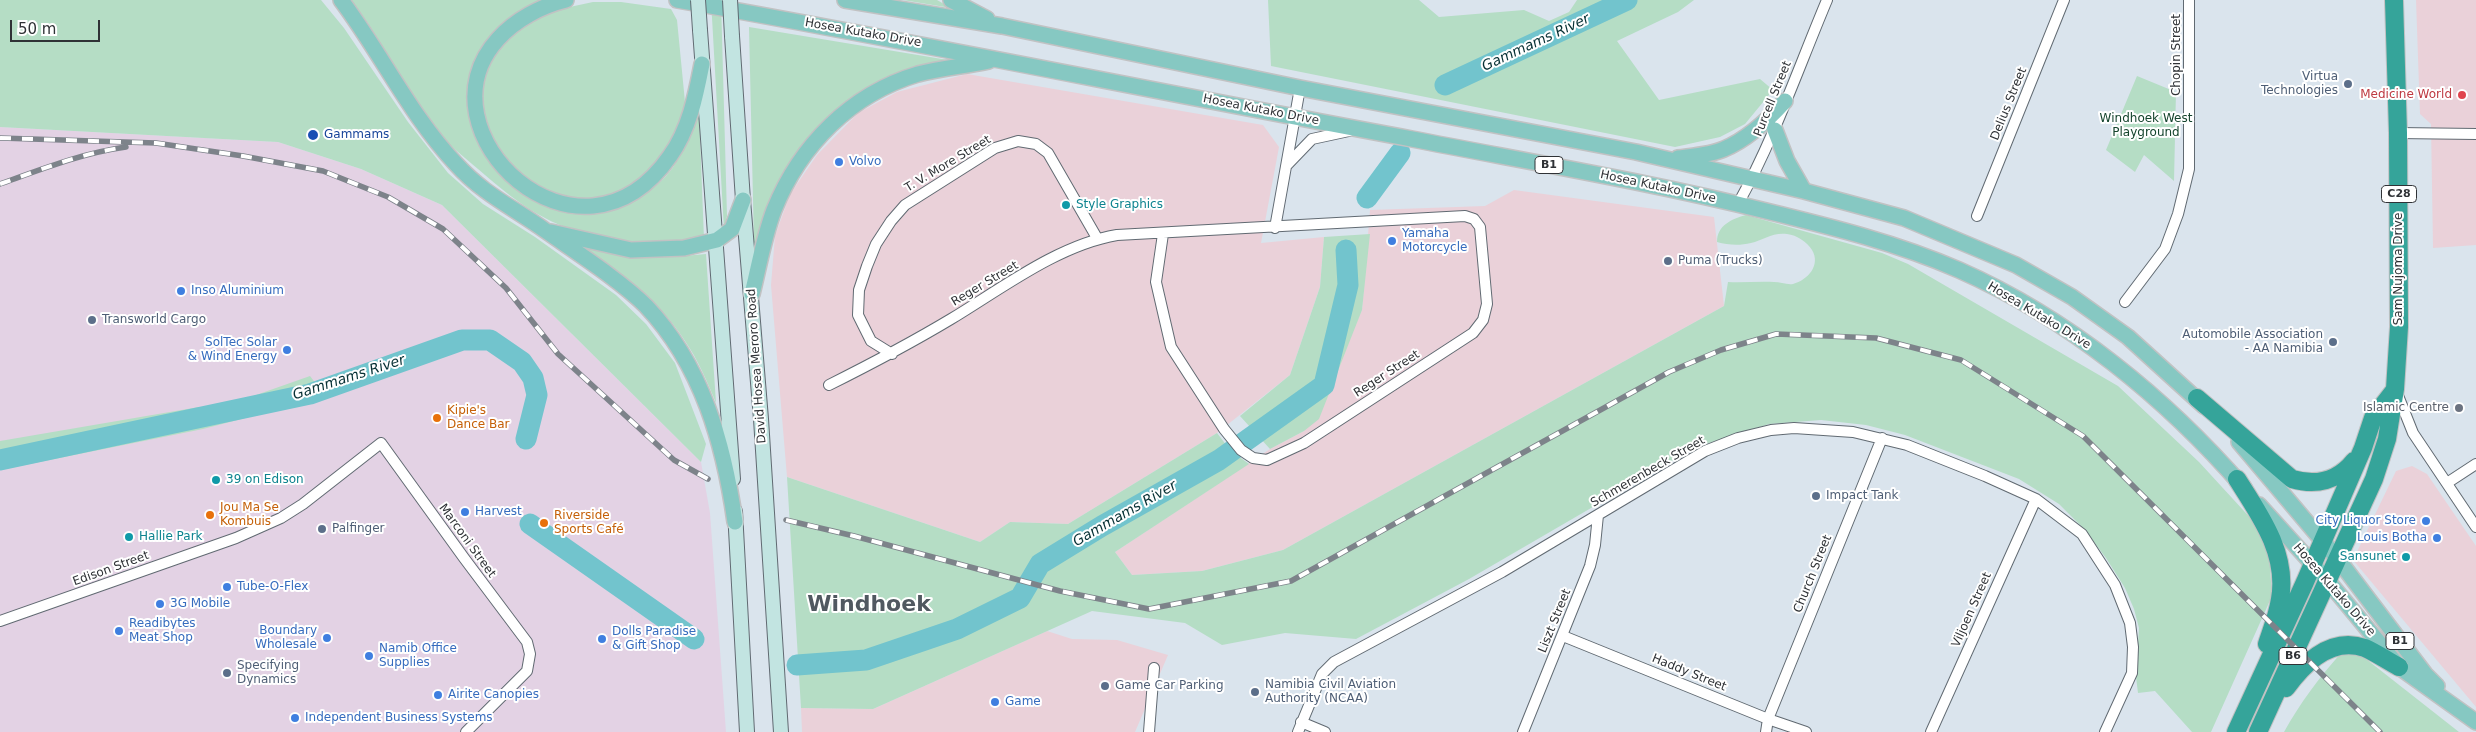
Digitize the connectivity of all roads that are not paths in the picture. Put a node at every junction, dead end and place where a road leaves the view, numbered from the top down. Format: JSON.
{"nodes":[{"id":1,"x":340,"y":0,"type":"edge"},
{"id":2,"x":566,"y":0,"type":"edge"},
{"id":3,"x":677,"y":0,"type":"edge"},
{"id":4,"x":698,"y":0,"type":"edge"},
{"id":5,"x":730,"y":0,"type":"edge"},
{"id":6,"x":845,"y":0,"type":"edge"},
{"id":7,"x":951,"y":0,"type":"edge"},
{"id":8,"x":1826,"y":0,"type":"edge"},
{"id":9,"x":2064,"y":0,"type":"edge"},
{"id":10,"x":2189,"y":0,"type":"edge"},
{"id":11,"x":2394,"y":0,"type":"edge"},
{"id":12,"x":1002,"y":26,"type":"junction"},
{"id":13,"x":998,"y":60,"type":"junction"},
{"id":14,"x":702,"y":64,"type":"junction"},
{"id":15,"x":1300,"y":88,"type":"junction"},
{"id":16,"x":1785,"y":101,"type":"junction"},
{"id":17,"x":1294,"y":116,"type":"junction"},
{"id":18,"x":1360,"y":129,"type":"junction"},
{"id":19,"x":1776,"y":130,"type":"junction"},
{"id":20,"x":2398,"y":134,"type":"junction"},
{"id":21,"x":2476,"y":134,"type":"edge"},
{"id":22,"x":1672,"y":160,"type":"junction"},
{"id":23,"x":1286,"y":167,"type":"junction"},
{"id":24,"x":1752,"y":179,"type":"junction"},
{"id":25,"x":1804,"y":191,"type":"junction"},
{"id":26,"x":743,"y":200,"type":"junction"},
{"id":27,"x":1738,"y":204,"type":"junction"},
{"id":28,"x":1977,"y":216,"type":"dead end"},
{"id":29,"x":1275,"y":228,"type":"junction"},
{"id":30,"x":545,"y":230,"type":"junction"},
{"id":31,"x":1163,"y":234,"type":"junction"},
{"id":32,"x":1097,"y":238,"type":"junction"},
{"id":33,"x":717,"y":240,"type":"junction"},
{"id":34,"x":752,"y":294,"type":"junction"},
{"id":35,"x":2124,"y":302,"type":"dead end"},
{"id":36,"x":892,"y":354,"type":"junction"},
{"id":37,"x":829,"y":385,"type":"dead end"},
{"id":38,"x":2395,"y":389,"type":"junction"},
{"id":39,"x":2197,"y":398,"type":"junction"},
{"id":40,"x":1882,"y":438,"type":"junction"},
{"id":41,"x":381,"y":443,"type":"joint"},
{"id":42,"x":2363,"y":448,"type":"junction"},
{"id":43,"x":2476,"y":464,"type":"edge"},
{"id":44,"x":2237,"y":479,"type":"junction"},
{"id":45,"x":2448,"y":484,"type":"junction"},
{"id":46,"x":2036,"y":499,"type":"junction"},
{"id":47,"x":1598,"y":515,"type":"junction"},
{"id":48,"x":736,"y":522,"type":"junction"},
{"id":49,"x":2476,"y":527,"type":"edge"},
{"id":50,"x":2322,"y":540,"type":"junction"},
{"id":51,"x":2337,"y":558,"type":"junction"},
{"id":52,"x":2312,"y":566,"type":"junction"},
{"id":53,"x":2327,"y":580,"type":"junction"},
{"id":54,"x":0,"y":621,"type":"edge"},
{"id":55,"x":1563,"y":636,"type":"junction"},
{"id":56,"x":2399,"y":667,"type":"junction"},
{"id":57,"x":1154,"y":668,"type":"dead end"},
{"id":58,"x":2250,"y":702,"type":"junction"},
{"id":59,"x":2267,"y":714,"type":"junction"},
{"id":60,"x":1768,"y":719,"type":"junction"},
{"id":61,"x":2473,"y":720,"type":"edge"},
{"id":62,"x":1299,"y":727,"type":"edge"},
{"id":63,"x":466,"y":732,"type":"edge"},
{"id":64,"x":748,"y":732,"type":"edge"},
{"id":65,"x":781,"y":732,"type":"edge"},
{"id":66,"x":1149,"y":732,"type":"edge"},
{"id":67,"x":1325,"y":732,"type":"edge"},
{"id":68,"x":1523,"y":732,"type":"edge"},
{"id":69,"x":1759,"y":732,"type":"edge"},
{"id":70,"x":1766,"y":732,"type":"edge"},
{"id":71,"x":1806,"y":732,"type":"edge"},
{"id":72,"x":1931,"y":732,"type":"edge"},
{"id":73,"x":2105,"y":732,"type":"edge"},
{"id":74,"x":2236,"y":732,"type":"edge"},
{"id":75,"x":2258,"y":732,"type":"edge"}],
"edges":[{"from":1,"to":30,"type":"main road"},
{"from":2,"to":14,"type":"main road"},
{"from":3,"to":13,"type":"main road","name":"Hosea Kutako Drive","number":"B1"},
{"from":4,"to":14,"type":"main road","bridge":true},
{"from":5,"to":26,"type":"main road","name":"David Hosea Meroro Road","bridge":true},
{"from":6,"to":12,"type":"main road","name":"Hosea Kutako Drive","number":"B1"},
{"from":7,"to":12,"type":"main road"},
{"from":8,"to":16,"type":"street","name":"Purcell Street"},
{"from":9,"to":28,"type":"street","name":"Delius Street"},
{"from":10,"to":35,"type":"street","name":"Chopin Street"},
{"from":11,"to":20,"type":"highway","name":"Sam Nujoma Drive","number":"C28"},
{"from":12,"to":15,"type":"main road","name":"Hosea Kutako Drive","number":"B1"},
{"from":13,"to":17,"type":"main road","name":"Hosea Kutako Drive","number":"B1"},
{"from":13,"to":34,"type":"main road"},
{"from":14,"to":33,"type":"main road"},
{"from":15,"to":17,"type":"street"},
{"from":15,"to":22,"type":"main road","name":"Hosea Kutako Drive","number":"B1"},
{"from":16,"to":19,"type":"street","name":"Purcell Street"},
{"from":16,"to":22,"type":"main road"},
{"from":17,"to":18,"type":"main road","name":"Hosea Kutako Drive","number":"B1"},
{"from":17,"to":23,"type":"street"},
{"from":18,"to":23,"type":"street"},
{"from":18,"to":27,"type":"main road","name":"Hosea Kutako Drive","number":"B1"},
{"from":19,"to":24,"type":"street","name":"Purcell Street"},
{"from":19,"to":25,"type":"main road"},
{"from":20,"to":21,"type":"street"},
{"from":20,"to":38,"type":"highway","name":"Sam Nujoma Drive","number":"C28"},
{"from":22,"to":24,"type":"main road","name":"Hosea Kutako Drive","number":"B1"},
{"from":23,"to":29,"type":"street"},
{"from":24,"to":25,"type":"main road","name":"Hosea Kutako Drive","number":"B1"},
{"from":24,"to":27,"type":"street","name":"Purcell Street"},
{"from":25,"to":39,"type":"main road","name":"Hosea Kutako Drive","number":"B1"},
{"from":26,"to":33,"type":"main road"},
{"from":26,"to":34,"type":"main road","name":"David Hosea Meroro Road"},
{"from":27,"to":44,"type":"main road","name":"Hosea Kutako Drive","number":"B1"},
{"from":29,"to":31,"type":"street","name":"Reger Street"},
{"from":29,"to":31,"type":"street","name":"Reger Street"},
{"from":30,"to":33,"type":"main road"},
{"from":30,"to":48,"type":"main road"},
{"from":31,"to":32,"type":"street","name":"Reger Street"},
{"from":32,"to":36,"type":"street","name":"Reger Street"},
{"from":32,"to":36,"type":"street","name":"T. V. More Street"},
{"from":33,"to":48,"type":"main road"},
{"from":34,"to":65,"type":"main road","name":"David Hosea Meroro Road"},
{"from":36,"to":37,"type":"street","name":"Reger Street"},
{"from":38,"to":42,"type":"highway"},
{"from":38,"to":45,"type":"street"},
{"from":38,"to":51,"type":"highway","name":"Sam Nujoma Drive","number":"C28"},
{"from":39,"to":42,"type":"highway"},
{"from":39,"to":50,"type":"main road","name":"Hosea Kutako Drive","number":"B1"},
{"from":40,"to":46,"type":"street","name":"Schmerenbeck Street"},
{"from":40,"to":47,"type":"street","name":"Schmerenbeck Street"},
{"from":40,"to":60,"type":"street","name":"Church Street"},
{"from":41,"to":54,"type":"street","name":"Edison Street"},
{"from":41,"to":63,"type":"street","name":"Marconi Street"},
{"from":42,"to":50,"type":"highway"},
{"from":43,"to":45,"type":"street"},
{"from":44,"to":52,"type":"main road","name":"Hosea Kutako Drive","number":"B1"},
{"from":44,"to":58,"type":"highway"},
{"from":45,"to":49,"type":"street"},
{"from":46,"to":72,"type":"street","name":"Viljoen Street"},
{"from":46,"to":73,"type":"street","name":"Schmerenbeck Street"},
{"from":47,"to":55,"type":"street","name":"Liszt Street"},
{"from":47,"to":62,"type":"street","name":"Schmerenbeck Street"},
{"from":48,"to":64,"type":"main road"},
{"from":50,"to":51,"type":"main road","name":"Hosea Kutako Drive","number":"B1"},
{"from":50,"to":52,"type":"highway"},
{"from":51,"to":53,"type":"highway","name":"Sam Nujoma Drive","number":"C28"},
{"from":51,"to":61,"type":"main road","name":"Hosea Kutako Drive","number":"B1"},
{"from":52,"to":53,"type":"main road","name":"Hosea Kutako Drive"},
{"from":52,"to":58,"type":"highway","number":"B6"},
{"from":53,"to":56,"type":"main road","name":"Hosea Kutako Drive","number":"B1"},
{"from":53,"to":59,"type":"highway","name":"Sam Nujoma Drive","number":"B6"},
{"from":55,"to":60,"type":"street","name":"Haddy Street"},
{"from":55,"to":68,"type":"street","name":"Liszt Street"},
{"from":56,"to":59,"type":"highway"},
{"from":56,"to":61,"type":"main road","name":"Hosea Kutako Drive","number":"B1"},
{"from":57,"to":66,"type":"street"},
{"from":58,"to":74,"type":"highway","number":"B6"},
{"from":59,"to":75,"type":"highway","name":"Sam Nujoma Drive","number":"B6"},
{"from":60,"to":69,"type":"street","name":"Church Street"},
{"from":60,"to":70,"type":"street","name":"Church Street"},
{"from":60,"to":71,"type":"street","name":"Haddy Street"},
{"from":62,"to":67,"type":"street"}]}
